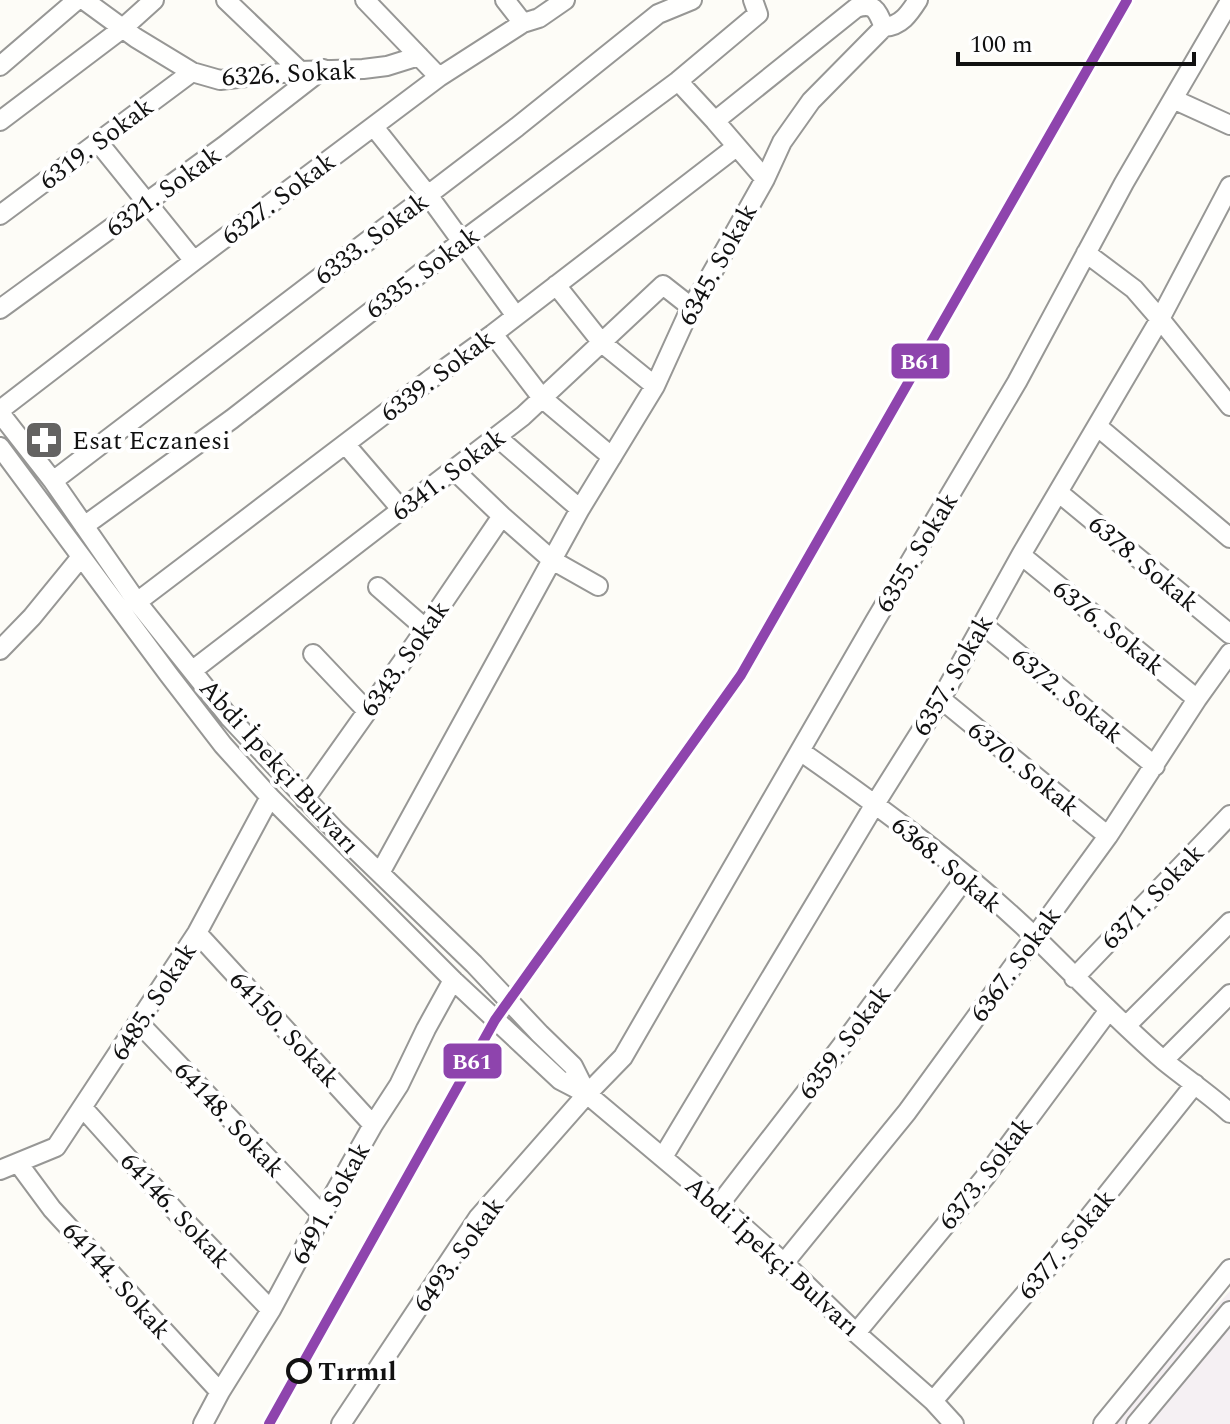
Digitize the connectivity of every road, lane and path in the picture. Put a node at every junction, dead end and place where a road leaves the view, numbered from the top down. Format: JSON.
{"nodes":[{"id":1,"x":77,"y":0,"type":"edge"},
{"id":2,"x":84,"y":0,"type":"edge"},
{"id":3,"x":154,"y":0,"type":"edge"},
{"id":4,"x":226,"y":0,"type":"edge"},
{"id":5,"x":365,"y":0,"type":"edge"},
{"id":6,"x":505,"y":0,"type":"edge"},
{"id":7,"x":565,"y":0,"type":"edge"},
{"id":8,"x":692,"y":0,"type":"edge"},
{"id":9,"x":918,"y":0,"type":"edge"},
{"id":10,"x":1230,"y":1,"type":"edge"},
{"id":11,"x":652,"y":7,"type":"edge"},
{"id":12,"x":755,"y":7,"type":"edge"},
{"id":13,"x":523,"y":23,"type":"junction"},
{"id":14,"x":884,"y":27,"type":"junction"},
{"id":15,"x":123,"y":28,"type":"junction"},
{"id":16,"x":1212,"y":32,"type":"junction"},
{"id":17,"x":1230,"y":41,"type":"edge"},
{"id":18,"x":419,"y":56,"type":"junction"},
{"id":19,"x":0,"y":66,"type":"edge"},
{"id":20,"x":323,"y":69,"type":"junction"},
{"id":21,"x":300,"y":71,"type":"junction"},
{"id":22,"x":192,"y":72,"type":"junction"},
{"id":23,"x":439,"y":77,"type":"junction"},
{"id":24,"x":678,"y":81,"type":"junction"},
{"id":25,"x":1173,"y":99,"type":"junction"},
{"id":26,"x":0,"y":121,"type":"edge"},
{"id":27,"x":715,"y":121,"type":"junction"},
{"id":28,"x":1230,"y":125,"type":"edge"},
{"id":29,"x":374,"y":127,"type":"junction"},
{"id":30,"x":98,"y":142,"type":"junction"},
{"id":31,"x":736,"y":147,"type":"junction"},
{"id":32,"x":765,"y":179,"type":"junction"},
{"id":33,"x":1230,"y":186,"type":"edge"},
{"id":34,"x":428,"y":195,"type":"junction"},
{"id":35,"x":148,"y":202,"type":"junction"},
{"id":36,"x":0,"y":215,"type":"edge"},
{"id":37,"x":461,"y":242,"type":"junction"},
{"id":38,"x":1086,"y":253,"type":"junction"},
{"id":39,"x":194,"y":261,"type":"junction"},
{"id":40,"x":556,"y":285,"type":"junction"},
{"id":41,"x":691,"y":307,"type":"junction"},
{"id":42,"x":0,"y":309,"type":"edge"},
{"id":43,"x":516,"y":316,"type":"junction"},
{"id":44,"x":1160,"y":319,"type":"junction"},
{"id":45,"x":493,"y":334,"type":"junction"},
{"id":46,"x":602,"y":343,"type":"junction"},
{"id":47,"x":655,"y":386,"type":"junction"},
{"id":48,"x":542,"y":398,"type":"junction"},
{"id":49,"x":1230,"y":406,"type":"edge"},
{"id":50,"x":0,"y":412,"type":"edge"},
{"id":51,"x":1097,"y":426,"type":"junction"},
{"id":52,"x":497,"y":437,"type":"junction"},
{"id":53,"x":346,"y":445,"type":"junction"},
{"id":54,"x":0,"y":447,"type":"edge"},
{"id":55,"x":612,"y":457,"type":"junction"},
{"id":56,"x":454,"y":470,"type":"junction"},
{"id":57,"x":53,"y":481,"type":"junction"},
{"id":58,"x":1058,"y":492,"type":"junction"},
{"id":59,"x":401,"y":509,"type":"junction"},
{"id":60,"x":580,"y":509,"type":"junction"},
{"id":61,"x":502,"y":516,"type":"junction"},
{"id":62,"x":84,"y":526,"type":"junction"},
{"id":63,"x":1230,"y":538,"type":"edge"},
{"id":64,"x":1021,"y":555,"type":"junction"},
{"id":65,"x":81,"y":557,"type":"junction"},
{"id":66,"x":552,"y":560,"type":"junction"},
{"id":67,"x":598,"y":586,"type":"dead end"},
{"id":68,"x":378,"y":587,"type":"dead end"},
{"id":69,"x":137,"y":602,"type":"junction"},
{"id":70,"x":982,"y":624,"type":"junction"},
{"id":71,"x":426,"y":629,"type":"junction"},
{"id":72,"x":1230,"y":634,"type":"edge"},
{"id":73,"x":0,"y":650,"type":"edge"},
{"id":74,"x":1230,"y":653,"type":"edge"},
{"id":75,"x":313,"y":654,"type":"dead end"},
{"id":76,"x":193,"y":670,"type":"junction"},
{"id":77,"x":941,"y":699,"type":"junction"},
{"id":78,"x":1197,"y":699,"type":"junction"},
{"id":79,"x":367,"y":711,"type":"junction"},
{"id":80,"x":800,"y":751,"type":"junction"},
{"id":81,"x":1155,"y":766,"type":"junction"},
{"id":82,"x":270,"y":797,"type":"junction"},
{"id":83,"x":305,"y":799,"type":"junction"},
{"id":84,"x":875,"y":804,"type":"junction"},
{"id":85,"x":1230,"y":815,"type":"edge"},
{"id":86,"x":1108,"y":836,"type":"junction"},
{"id":87,"x":380,"y":873,"type":"junction"},
{"id":88,"x":966,"y":877,"type":"junction"},
{"id":89,"x":1230,"y":922,"type":"edge"},
{"id":90,"x":197,"y":933,"type":"junction"},
{"id":91,"x":1034,"y":937,"type":"junction"},
{"id":92,"x":1074,"y":978,"type":"junction"},
{"id":93,"x":453,"y":980,"type":"junction"},
{"id":94,"x":1230,"y":994,"type":"edge"},
{"id":95,"x":1109,"y":1010,"type":"junction"},
{"id":96,"x":139,"y":1023,"type":"junction"},
{"id":97,"x":1126,"y":1026,"type":"junction"},
{"id":98,"x":1164,"y":1060,"type":"junction"},
{"id":99,"x":1195,"y":1084,"type":"junction"},
{"id":100,"x":587,"y":1094,"type":"junction"},
{"id":101,"x":83,"y":1108,"type":"junction"},
{"id":102,"x":1229,"y":1112,"type":"edge"},
{"id":103,"x":373,"y":1125,"type":"junction"},
{"id":104,"x":663,"y":1157,"type":"junction"},
{"id":105,"x":9,"y":1166,"type":"edge"},
{"id":106,"x":719,"y":1205,"type":"junction"},
{"id":107,"x":322,"y":1215,"type":"junction"},
{"id":108,"x":784,"y":1263,"type":"junction"},
{"id":109,"x":1230,"y":1269,"type":"edge"},
{"id":110,"x":271,"y":1310,"type":"junction"},
{"id":111,"x":1230,"y":1311,"type":"edge"},
{"id":112,"x":856,"y":1333,"type":"junction"},
{"id":113,"x":220,"y":1392,"type":"junction"},
{"id":114,"x":933,"y":1401,"type":"junction"},
{"id":115,"x":203,"y":1424,"type":"edge"},
{"id":116,"x":341,"y":1424,"type":"edge"},
{"id":117,"x":954,"y":1424,"type":"edge"},
{"id":118,"x":1103,"y":1424,"type":"edge"},
{"id":119,"x":1136,"y":1424,"type":"edge"}],
"edges":[{"from":1,"to":19,"type":"street"},
{"from":2,"to":15,"type":"street","name":"6326. Sokak"},
{"from":3,"to":15,"type":"street"},
{"from":4,"to":21,"type":"street"},
{"from":5,"to":18,"type":"street"},
{"from":6,"to":13,"type":"street"},
{"from":7,"to":13,"type":"street","name":"6327. Sokak"},
{"from":8,"to":11,"type":"street","name":"6333. Sokak"},
{"from":9,"to":14,"type":"street","name":"6345. Sokak"},
{"from":10,"to":16,"type":"street","name":"6355. Sokak"},
{"from":11,"to":34,"type":"street","name":"6333. Sokak"},
{"from":12,"to":24,"type":"street","name":"6335. Sokak"},
{"from":13,"to":23,"type":"street","name":"6327. Sokak"},
{"from":14,"to":27,"type":"street"},
{"from":14,"to":32,"type":"street","name":"6345. Sokak"},
{"from":15,"to":22,"type":"street","name":"6326. Sokak"},
{"from":15,"to":26,"type":"street"},
{"from":16,"to":17,"type":"street"},
{"from":16,"to":25,"type":"street","name":"6355. Sokak"},
{"from":18,"to":20,"type":"street","name":"6326. Sokak"},
{"from":18,"to":23,"type":"street"},
{"from":20,"to":21,"type":"street","name":"6326. Sokak"},
{"from":20,"to":35,"type":"street","name":"6321. Sokak"},
{"from":21,"to":22,"type":"street","name":"6326. Sokak"},
{"from":22,"to":30,"type":"street","name":"6319. Sokak"},
{"from":23,"to":29,"type":"street","name":"6327. Sokak"},
{"from":24,"to":27,"type":"street"},
{"from":24,"to":37,"type":"street","name":"6335. Sokak"},
{"from":25,"to":28,"type":"street"},
{"from":25,"to":38,"type":"street","name":"6355. Sokak"},
{"from":27,"to":31,"type":"street"},
{"from":29,"to":34,"type":"street"},
{"from":29,"to":39,"type":"street","name":"6327. Sokak"},
{"from":30,"to":35,"type":"street"},
{"from":30,"to":36,"type":"street","name":"6319. Sokak"},
{"from":31,"to":32,"type":"street"},
{"from":31,"to":40,"type":"street","name":"6339. Sokak"},
{"from":32,"to":41,"type":"street","name":"6345. Sokak"},
{"from":33,"to":44,"type":"street","name":"6357. Sokak"},
{"from":34,"to":37,"type":"street"},
{"from":34,"to":57,"type":"street","name":"6333. Sokak"},
{"from":35,"to":39,"type":"street"},
{"from":35,"to":42,"type":"street","name":"6321. Sokak"},
{"from":37,"to":43,"type":"street"},
{"from":37,"to":62,"type":"street","name":"6335. Sokak"},
{"from":38,"to":44,"type":"street"},
{"from":38,"to":80,"type":"street","name":"6355. Sokak"},
{"from":39,"to":50,"type":"street","name":"6327. Sokak"},
{"from":40,"to":43,"type":"street","name":"6339. Sokak"},
{"from":40,"to":46,"type":"street"},
{"from":41,"to":46,"type":"street","name":"6341. Sokak"},
{"from":41,"to":47,"type":"street","name":"6345. Sokak"},
{"from":43,"to":45,"type":"street","name":"6339. Sokak"},
{"from":44,"to":49,"type":"street"},
{"from":44,"to":51,"type":"street","name":"6357. Sokak"},
{"from":45,"to":48,"type":"street"},
{"from":45,"to":53,"type":"street","name":"6339. Sokak"},
{"from":46,"to":47,"type":"street"},
{"from":46,"to":48,"type":"street","name":"6341. Sokak"},
{"from":47,"to":55,"type":"street","name":"6345. Sokak"},
{"from":48,"to":52,"type":"street","name":"6341. Sokak"},
{"from":48,"to":55,"type":"street"},
{"from":50,"to":57,"type":"street","name":"Abdi İpekçi Bulvarı"},
{"from":51,"to":58,"type":"street","name":"6357. Sokak"},
{"from":51,"to":63,"type":"street"},
{"from":52,"to":56,"type":"street","name":"6341. Sokak"},
{"from":52,"to":60,"type":"street"},
{"from":53,"to":59,"type":"street"},
{"from":53,"to":69,"type":"street","name":"6339. Sokak"},
{"from":54,"to":65,"type":"street","name":"Abdi İpekçi Bulvarı"},
{"from":55,"to":60,"type":"street","name":"6345. Sokak"},
{"from":56,"to":59,"type":"street","name":"6341. Sokak"},
{"from":56,"to":61,"type":"street"},
{"from":57,"to":62,"type":"street","name":"Abdi İpekçi Bulvarı"},
{"from":58,"to":64,"type":"street","name":"6357. Sokak"},
{"from":58,"to":72,"type":"street","name":"6378. Sokak"},
{"from":59,"to":76,"type":"street","name":"6341. Sokak"},
{"from":60,"to":66,"type":"street","name":"6345. Sokak"},
{"from":61,"to":66,"type":"street"},
{"from":61,"to":71,"type":"street","name":"6343. Sokak"},
{"from":62,"to":69,"type":"street","name":"Abdi İpekçi Bulvarı"},
{"from":64,"to":70,"type":"street","name":"6357. Sokak"},
{"from":64,"to":78,"type":"street","name":"6376. Sokak"},
{"from":65,"to":73,"type":"street"},
{"from":65,"to":82,"type":"street","name":"Abdi İpekçi Bulvarı"},
{"from":66,"to":67,"type":"street"},
{"from":66,"to":87,"type":"street","name":"6345. Sokak"},
{"from":68,"to":71,"type":"street"},
{"from":69,"to":76,"type":"street","name":"Abdi İpekçi Bulvarı"},
{"from":70,"to":77,"type":"street","name":"6357. Sokak"},
{"from":70,"to":81,"type":"street","name":"6372. Sokak"},
{"from":71,"to":79,"type":"street","name":"6343. Sokak"},
{"from":74,"to":78,"type":"street","name":"6367. Sokak"},
{"from":75,"to":79,"type":"street"},
{"from":76,"to":83,"type":"street","name":"Abdi İpekçi Bulvarı"},
{"from":77,"to":84,"type":"street","name":"6357. Sokak"},
{"from":77,"to":86,"type":"street","name":"6370. Sokak"},
{"from":78,"to":81,"type":"street","name":"6367. Sokak"},
{"from":79,"to":83,"type":"street","name":"6343. Sokak"},
{"from":80,"to":84,"type":"street","name":"6368. Sokak"},
{"from":80,"to":100,"type":"street","name":"6355. Sokak"},
{"from":81,"to":86,"type":"street","name":"6367. Sokak"},
{"from":82,"to":90,"type":"street","name":"6485. Sokak"},
{"from":82,"to":93,"type":"street","name":"Abdi İpekçi Bulvarı"},
{"from":83,"to":87,"type":"street","name":"Abdi İpekçi Bulvarı"},
{"from":84,"to":88,"type":"street","name":"6368. Sokak"},
{"from":84,"to":104,"type":"street","name":"6357. Sokak"},
{"from":85,"to":92,"type":"street","name":"6371. Sokak"},
{"from":86,"to":91,"type":"street","name":"6367. Sokak"},
{"from":87,"to":100,"type":"street","name":"Abdi İpekçi Bulvarı"},
{"from":88,"to":91,"type":"street","name":"6368. Sokak"},
{"from":88,"to":106,"type":"street","name":"6359. Sokak"},
{"from":89,"to":97,"type":"street"},
{"from":90,"to":96,"type":"street","name":"6485. Sokak"},
{"from":90,"to":103,"type":"street","name":"64150. Sokak"},
{"from":91,"to":92,"type":"street","name":"6368. Sokak"},
{"from":91,"to":108,"type":"street","name":"6367. Sokak"},
{"from":92,"to":95,"type":"street","name":"6368. Sokak"},
{"from":93,"to":100,"type":"street","name":"Abdi İpekçi Bulvarı"},
{"from":93,"to":103,"type":"street","name":"6491. Sokak"},
{"from":94,"to":98,"type":"street"},
{"from":95,"to":97,"type":"street","name":"6368. Sokak"},
{"from":95,"to":112,"type":"street","name":"6373. Sokak"},
{"from":96,"to":101,"type":"street","name":"6485. Sokak"},
{"from":96,"to":107,"type":"street","name":"64148. Sokak"},
{"from":97,"to":98,"type":"street","name":"6368. Sokak"},
{"from":98,"to":99,"type":"street","name":"6368. Sokak"},
{"from":99,"to":102,"type":"street","name":"6368. Sokak"},
{"from":99,"to":114,"type":"street","name":"6377. Sokak"},
{"from":100,"to":104,"type":"street","name":"Abdi İpekçi Bulvarı"},
{"from":100,"to":116,"type":"street","name":"6493. Sokak"},
{"from":101,"to":105,"type":"street","name":"6485. Sokak"},
{"from":101,"to":110,"type":"street","name":"64146. Sokak"},
{"from":103,"to":107,"type":"street","name":"6491. Sokak"},
{"from":104,"to":106,"type":"street","name":"Abdi İpekçi Bulvarı"},
{"from":105,"to":113,"type":"street","name":"64144. Sokak"},
{"from":106,"to":108,"type":"street","name":"Abdi İpekçi Bulvarı"},
{"from":107,"to":110,"type":"street","name":"6491. Sokak"},
{"from":108,"to":112,"type":"street","name":"Abdi İpekçi Bulvarı"},
{"from":109,"to":118,"type":"street"},
{"from":110,"to":113,"type":"street","name":"6491. Sokak"},
{"from":111,"to":119,"type":"street"},
{"from":112,"to":114,"type":"street","name":"Abdi İpekçi Bulvarı"},
{"from":113,"to":115,"type":"street","name":"6491. Sokak"},
{"from":114,"to":117,"type":"street","name":"Abdi İpekçi Bulvarı"}]}
